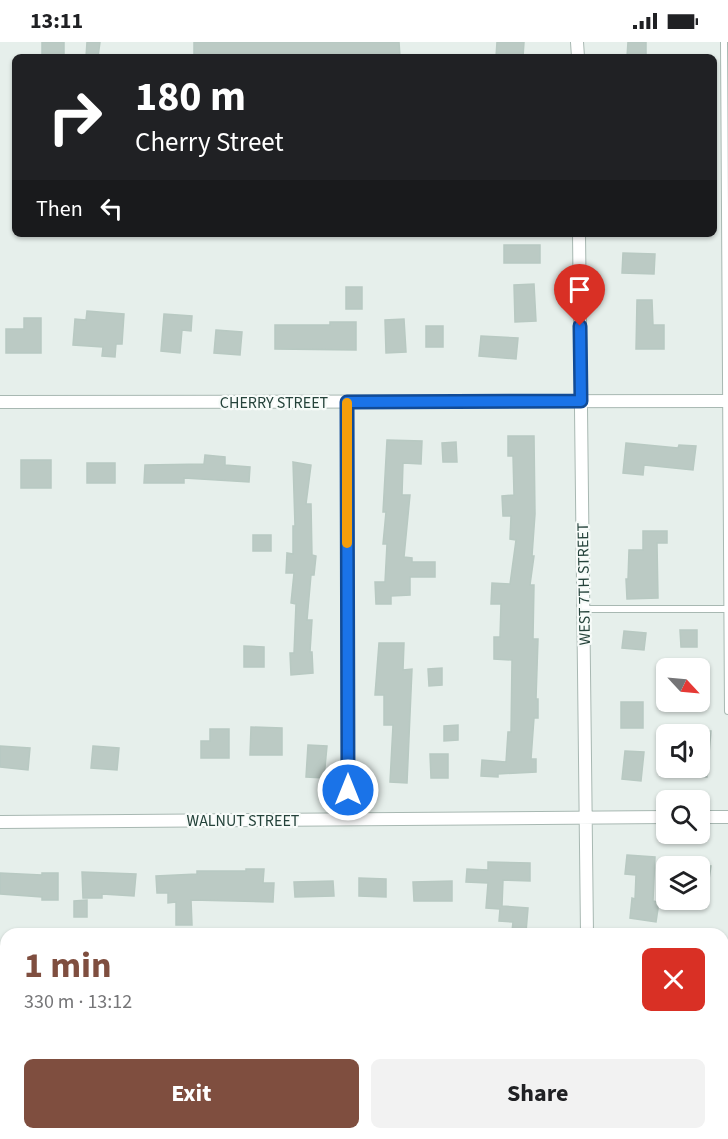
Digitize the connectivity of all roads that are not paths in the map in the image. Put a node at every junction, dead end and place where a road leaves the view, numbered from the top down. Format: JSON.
{"nodes":[{"id":1,"x":724,"y":42,"type":"edge"},
{"id":2,"x":726,"y":191,"type":"edge"},
{"id":3,"x":579,"y":237,"type":"edge"},
{"id":4,"x":581,"y":401,"type":"junction"},
{"id":5,"x":726,"y":401,"type":"edge"},
{"id":6,"x":0,"y":402,"type":"edge"},
{"id":7,"x":347,"y":402,"type":"junction"},
{"id":8,"x":583,"y":609,"type":"junction"},
{"id":9,"x":727,"y":609,"type":"edge"},
{"id":10,"x":728,"y":711,"type":"edge"},
{"id":11,"x":656,"y":817,"type":"edge"},
{"id":12,"x":710,"y":817,"type":"edge"},
{"id":13,"x":728,"y":817,"type":"edge"},
{"id":14,"x":587,"y":818,"type":"junction"},
{"id":15,"x":348,"y":819,"type":"junction"},
{"id":16,"x":0,"y":822,"type":"edge"},
{"id":17,"x":587,"y":928,"type":"edge"}],
"edges":[{"from":1,"to":2,"type":"lane"},
{"from":2,"to":5,"type":"lane"},
{"from":3,"to":4,"type":"street","name":"WEST 7TH STREET"},
{"from":4,"to":5,"type":"street","name":"CHERRY STREET"},
{"from":4,"to":7,"type":"street","name":"CHERRY STREET"},
{"from":4,"to":8,"type":"street","name":"WEST 7TH STREET"},
{"from":5,"to":9,"type":"lane"},
{"from":6,"to":7,"type":"street","name":"CHERRY STREET"},
{"from":7,"to":15,"type":"street"},
{"from":8,"to":9,"type":"lane"},
{"from":8,"to":14,"type":"street","name":"WEST 7TH STREET"},
{"from":9,"to":10,"type":"lane"},
{"from":11,"to":14,"type":"street","name":"WALNUT STREET"},
{"from":12,"to":13,"type":"street"},
{"from":14,"to":15,"type":"street","name":"WALNUT STREET"},
{"from":14,"to":17,"type":"street","name":"WEST 7TH STREET"},
{"from":15,"to":16,"type":"street","name":"WALNUT STREET"}]}
